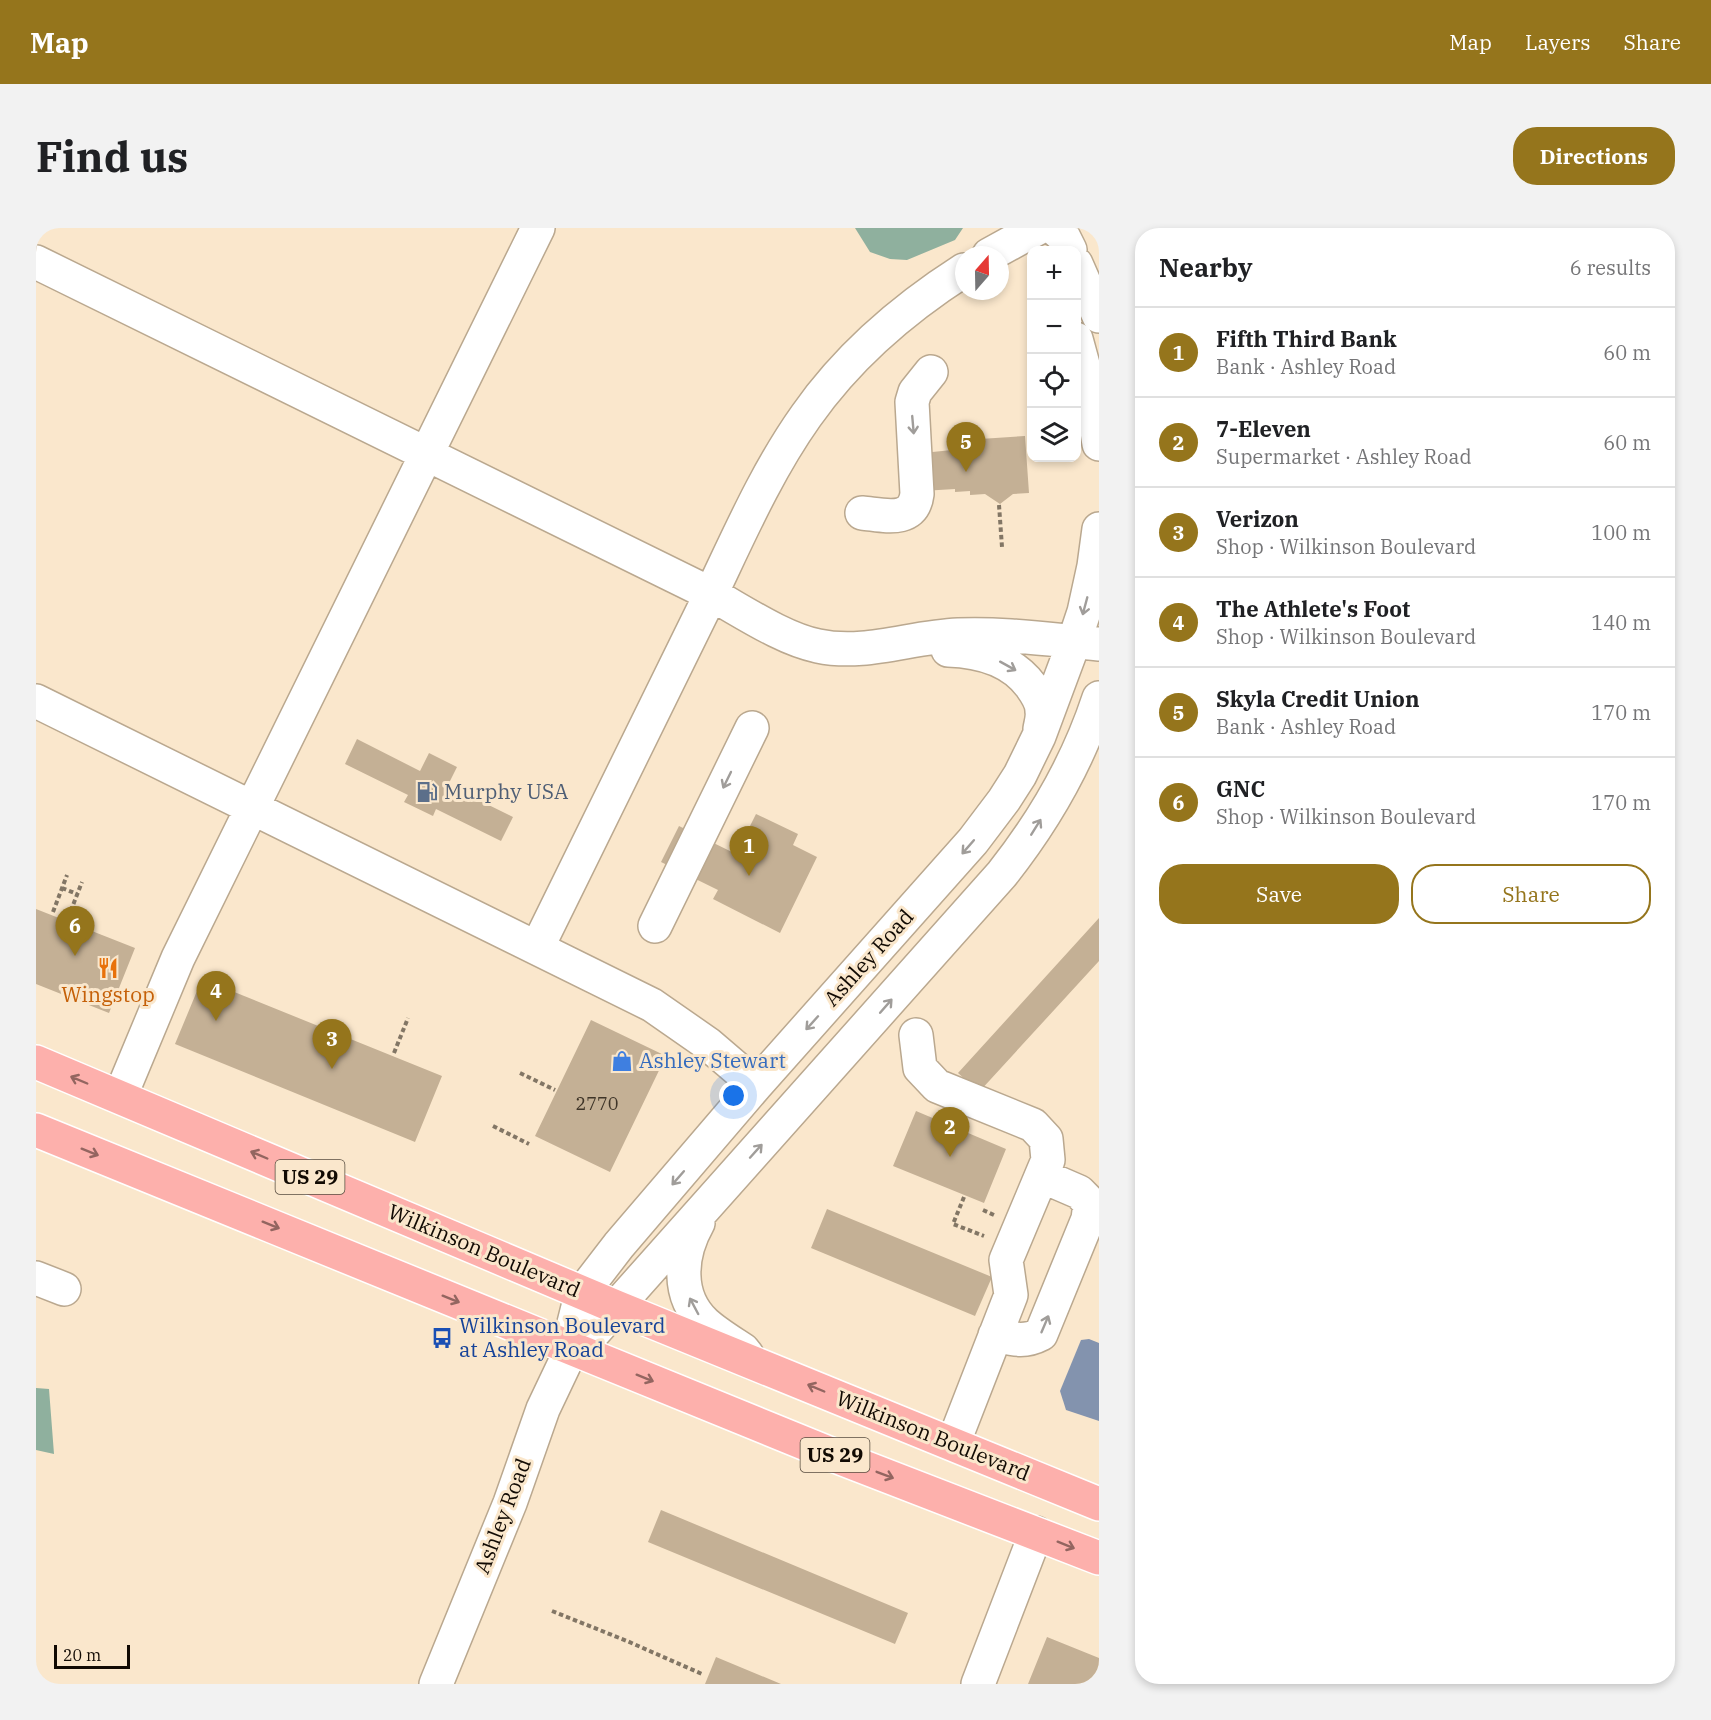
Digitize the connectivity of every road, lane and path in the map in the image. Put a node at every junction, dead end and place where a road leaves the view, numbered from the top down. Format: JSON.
{"nodes":[{"id":1,"x":538,"y":228,"type":"edge"},
{"id":2,"x":1038,"y":228,"type":"edge"},
{"id":3,"x":1047,"y":228,"type":"edge"},
{"id":4,"x":1054,"y":228,"type":"edge"},
{"id":5,"x":1005,"y":246,"type":"edge"},
{"id":6,"x":1047,"y":246,"type":"edge"},
{"id":7,"x":1068,"y":246,"type":"edge"},
{"id":8,"x":36,"y":261,"type":"edge"},
{"id":9,"x":1081,"y":273,"type":"edge"},
{"id":10,"x":955,"y":276,"type":"edge"},
{"id":11,"x":1099,"y":316,"type":"edge"},
{"id":12,"x":1081,"y":354,"type":"edge"},
{"id":13,"x":931,"y":372,"type":"dead end"},
{"id":14,"x":1099,"y":444,"type":"edge"},
{"id":15,"x":426,"y":454,"type":"junction"},
{"id":16,"x":999,"y":506,"type":"dead end"},
{"id":17,"x":862,"y":513,"type":"dead end"},
{"id":18,"x":1099,"y":529,"type":"edge"},
{"id":19,"x":1002,"y":547,"type":"dead end"},
{"id":20,"x":711,"y":594,"type":"junction"},
{"id":21,"x":1087,"y":643,"type":"edge"},
{"id":22,"x":893,"y":644,"type":"junction"},
{"id":23,"x":1099,"y":698,"type":"edge"},
{"id":24,"x":36,"y":701,"type":"edge"},
{"id":25,"x":752,"y":728,"type":"dead end"},
{"id":26,"x":1039,"y":736,"type":"junction"},
{"id":27,"x":252,"y":807,"type":"junction"},
{"id":28,"x":67,"y":875,"type":"dead end"},
{"id":29,"x":81,"y":882,"type":"dead end"},
{"id":30,"x":62,"y":888,"type":"junction"},
{"id":31,"x":77,"y":894,"type":"junction"},
{"id":32,"x":53,"y":912,"type":"dead end"},
{"id":33,"x":68,"y":918,"type":"dead end"},
{"id":34,"x":655,"y":926,"type":"dead end"},
{"id":35,"x":537,"y":948,"type":"junction"},
{"id":36,"x":408,"y":1018,"type":"dead end"},
{"id":37,"x":916,"y":1035,"type":"dead end"},
{"id":38,"x":394,"y":1053,"type":"dead end"},
{"id":39,"x":36,"y":1062,"type":"edge"},
{"id":40,"x":520,"y":1073,"type":"dead end"},
{"id":41,"x":756,"y":1086,"type":"junction"},
{"id":42,"x":555,"y":1090,"type":"dead end"},
{"id":43,"x":120,"y":1096,"type":"junction"},
{"id":44,"x":493,"y":1126,"type":"dead end"},
{"id":45,"x":36,"y":1130,"type":"edge"},
{"id":46,"x":529,"y":1144,"type":"dead end"},
{"id":47,"x":1042,"y":1176,"type":"junction"},
{"id":48,"x":717,"y":1194,"type":"junction"},
{"id":49,"x":964,"y":1197,"type":"dead end"},
{"id":50,"x":988,"y":1238,"type":"dead end"},
{"id":51,"x":584,"y":1293,"type":"junction"},
{"id":52,"x":616,"y":1307,"type":"junction"},
{"id":53,"x":995,"y":1335,"type":"junction"},
{"id":54,"x":572,"y":1348,"type":"junction"},
{"id":55,"x":749,"y":1360,"type":"junction"},
{"id":56,"x":953,"y":1444,"type":"junction"},
{"id":57,"x":1099,"y":1504,"type":"edge"},
{"id":58,"x":1036,"y":1533,"type":"junction"},
{"id":59,"x":1099,"y":1558,"type":"edge"},
{"id":60,"x":552,"y":1611,"type":"dead end"},
{"id":61,"x":702,"y":1674,"type":"dead end"},
{"id":62,"x":436,"y":1684,"type":"edge"},
{"id":63,"x":978,"y":1684,"type":"edge"}],
"edges":[{"from":1,"to":15,"type":"street"},
{"from":2,"to":5,"type":"street"},
{"from":3,"to":6,"type":"street"},
{"from":4,"to":7,"type":"street"},
{"from":8,"to":15,"type":"street"},
{"from":9,"to":11,"type":"street"},
{"from":10,"to":20,"type":"street"},
{"from":12,"to":14,"type":"street"},
{"from":13,"to":17,"type":"street","one_way":true},
{"from":15,"to":20,"type":"street"},
{"from":15,"to":27,"type":"street"},
{"from":16,"to":19,"type":"path"},
{"from":18,"to":21,"type":"street","name":"Ashley Road","one_way":true},
{"from":20,"to":22,"type":"street"},
{"from":20,"to":35,"type":"street"},
{"from":21,"to":22,"type":"street"},
{"from":21,"to":26,"type":"street","name":"Ashley Road"},
{"from":22,"to":26,"type":"street","one_way":true},
{"from":48,"to":23,"type":"street","name":"Ashley Road","one_way":true},
{"from":24,"to":27,"type":"street"},
{"from":25,"to":34,"type":"street","one_way":true},
{"from":26,"to":41,"type":"street","name":"Ashley Road","one_way":true},
{"from":27,"to":35,"type":"street"},
{"from":27,"to":43,"type":"street"},
{"from":28,"to":30,"type":"path"},
{"from":29,"to":31,"type":"path"},
{"from":30,"to":31,"type":"path"},
{"from":30,"to":32,"type":"path"},
{"from":31,"to":33,"type":"path"},
{"from":35,"to":41,"type":"street"},
{"from":36,"to":38,"type":"path"},
{"from":37,"to":47,"type":"street"},
{"from":43,"to":39,"type":"main road","name":"Wilkinson Boulevard","number":"US 29","one_way":true},
{"from":40,"to":42,"type":"path"},
{"from":41,"to":51,"type":"street","name":"Ashley Road","one_way":true},
{"from":51,"to":43,"type":"main road","name":"Wilkinson Boulevard","number":"US 29","one_way":true},
{"from":44,"to":46,"type":"path"},
{"from":45,"to":54,"type":"main road","number":"US 29","one_way":true},
{"from":47,"to":53,"type":"street"},
{"from":53,"to":47,"type":"street","one_way":true},
{"from":48,"to":52,"type":"street","name":"Ashley Road"},
{"from":55,"to":48,"type":"street","one_way":true},
{"from":49,"to":50,"type":"path"},
{"from":51,"to":52,"type":"main road","name":"Wilkinson Boulevard","number":"US 29"},
{"from":51,"to":54,"type":"street","name":"Ashley Road"},
{"from":52,"to":54,"type":"street","name":"Ashley Road"},
{"from":52,"to":55,"type":"main road","name":"Wilkinson Boulevard","number":"US 29"},
{"from":53,"to":56,"type":"street"},
{"from":54,"to":58,"type":"main road","number":"US 29","one_way":true},
{"from":54,"to":62,"type":"street","name":"Ashley Road"},
{"from":56,"to":55,"type":"main road","name":"Wilkinson Boulevard","number":"US 29","one_way":true},
{"from":56,"to":57,"type":"main road","name":"Wilkinson Boulevard","number":"US 29"},
{"from":58,"to":59,"type":"main road","number":"US 29","one_way":true},
{"from":58,"to":63,"type":"street"},
{"from":60,"to":61,"type":"path"}]}
